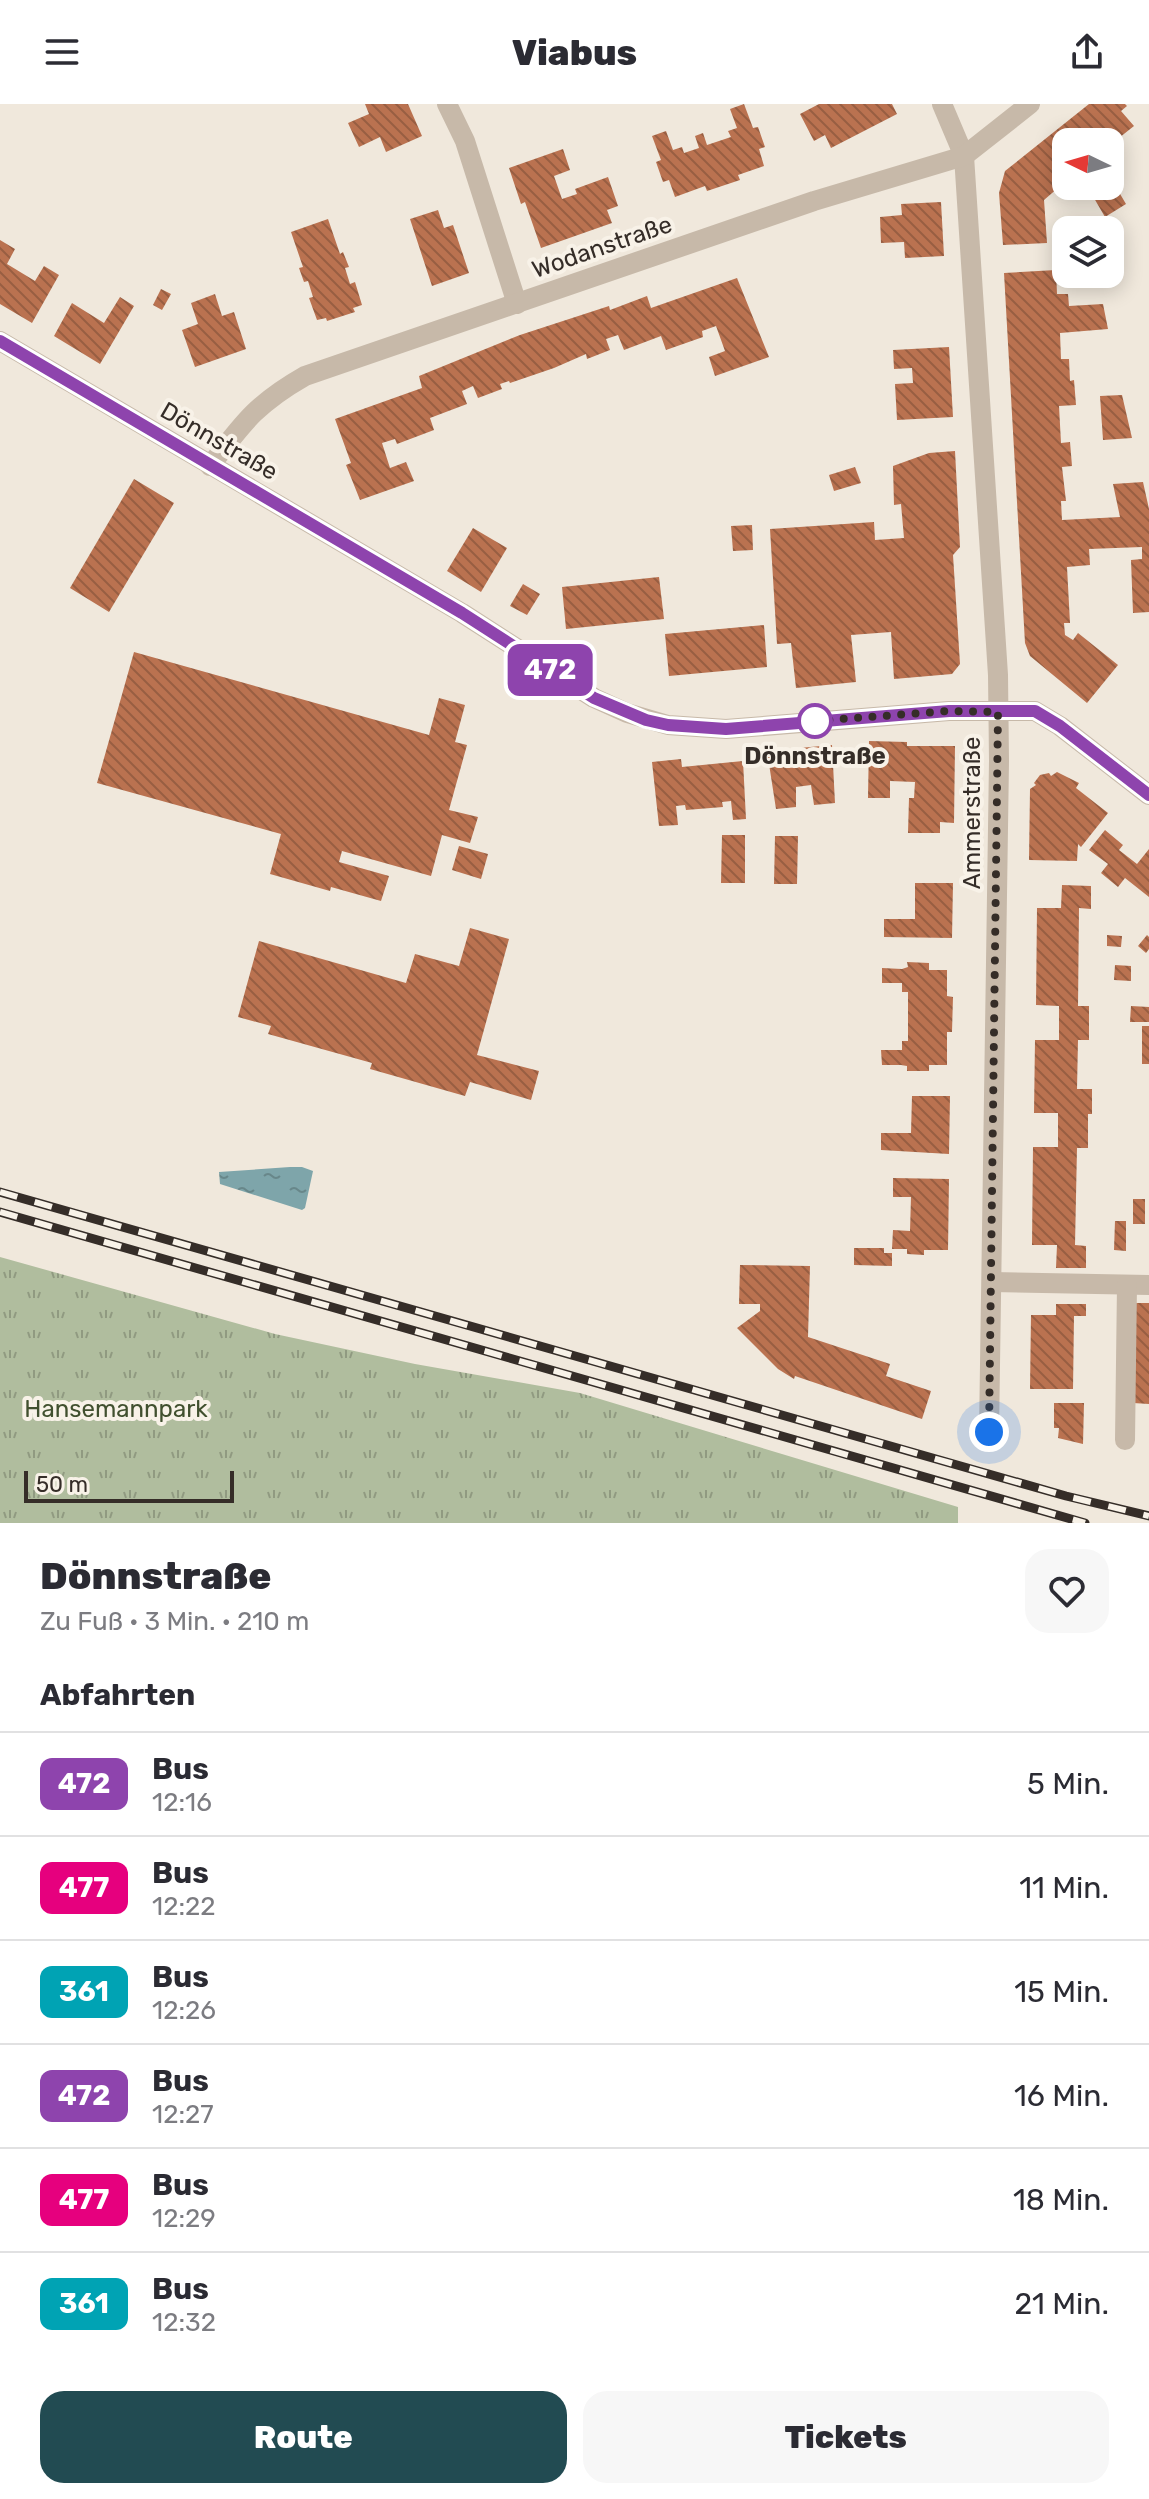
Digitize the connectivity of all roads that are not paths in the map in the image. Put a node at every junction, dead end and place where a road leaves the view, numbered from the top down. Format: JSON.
{"nodes":[{"id":1,"x":447,"y":104,"type":"edge"},
{"id":2,"x":942,"y":104,"type":"edge"},
{"id":3,"x":1030,"y":104,"type":"edge"},
{"id":4,"x":964,"y":156,"type":"junction"},
{"id":5,"x":517,"y":304,"type":"junction"},
{"id":6,"x":0,"y":341,"type":"edge"},
{"id":7,"x":210,"y":466,"type":"junction"},
{"id":8,"x":998,"y":712,"type":"junction"},
{"id":9,"x":1149,"y":795,"type":"edge"},
{"id":10,"x":992,"y":1282,"type":"junction"},
{"id":11,"x":1127,"y":1285,"type":"junction"},
{"id":12,"x":1149,"y":1285,"type":"edge"},
{"id":13,"x":989,"y":1432,"type":"dead end"},
{"id":14,"x":1125,"y":1440,"type":"dead end"}],
"edges":[{"from":1,"to":5,"type":"street"},
{"from":2,"to":4,"type":"street","name":"Ammerstraße"},
{"from":3,"to":4,"type":"street","name":"Wodanstraße"},
{"from":4,"to":5,"type":"street","name":"Wodanstraße"},
{"from":4,"to":8,"type":"street","name":"Ammerstraße"},
{"from":5,"to":7,"type":"street","name":"Wodanstraße"},
{"from":6,"to":7,"type":"street","name":"Dönnstraße"},
{"from":7,"to":8,"type":"street","name":"Dönnstraße"},
{"from":8,"to":9,"type":"street","name":"Dönnstraße"},
{"from":8,"to":10,"type":"street","name":"Ammerstraße"},
{"from":10,"to":11,"type":"street"},
{"from":10,"to":13,"type":"street","name":"Ammerstraße"},
{"from":11,"to":12,"type":"street"},
{"from":11,"to":14,"type":"street"}]}
